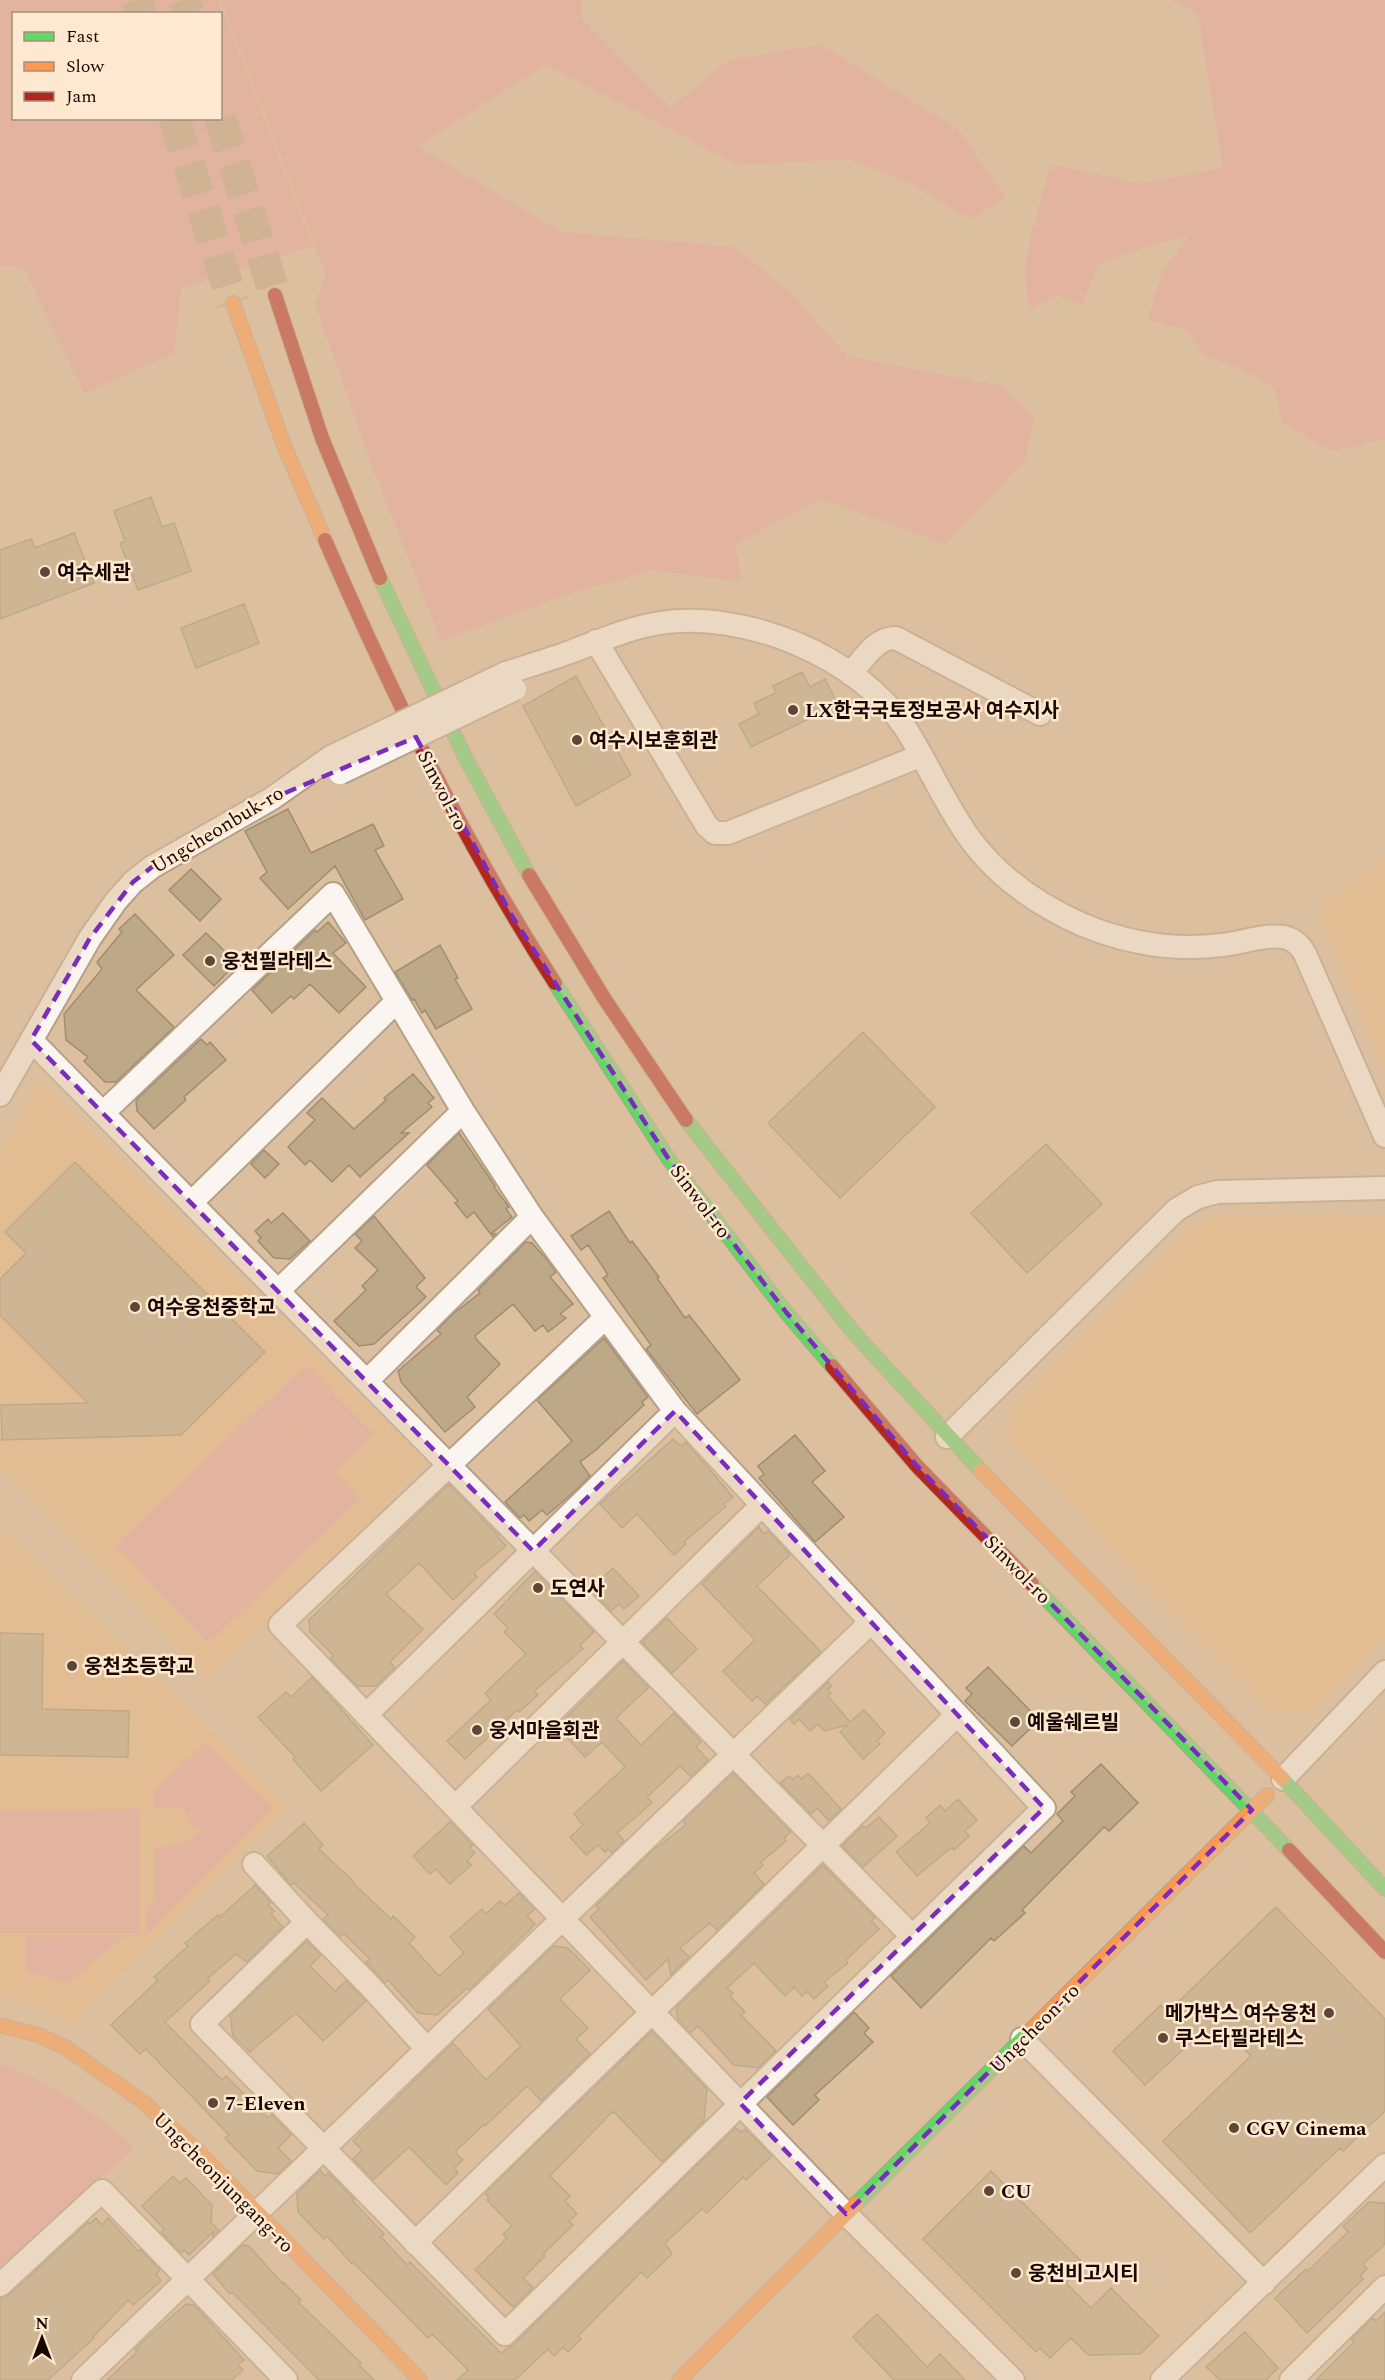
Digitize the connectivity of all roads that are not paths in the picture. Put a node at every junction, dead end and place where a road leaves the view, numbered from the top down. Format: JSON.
{"nodes":[{"id":1,"x":275,"y":295,"type":"tunnel mouth"},
{"id":2,"x":233,"y":303,"type":"tunnel mouth"},
{"id":3,"x":596,"y":641,"type":"junction"},
{"id":4,"x":850,"y":674,"type":"junction"},
{"id":5,"x":1040,"y":714,"type":"dead end"},
{"id":6,"x":920,"y":756,"type":"junction"},
{"id":7,"x":396,"y":1002,"type":"junction"},
{"id":8,"x":31,"y":1040,"type":"junction"},
{"id":9,"x":0,"y":1095,"type":"edge"},
{"id":10,"x":463,"y":1111,"type":"junction"},
{"id":11,"x":103,"y":1113,"type":"junction"},
{"id":12,"x":1385,"y":1136,"type":"edge"},
{"id":13,"x":1385,"y":1188,"type":"edge"},
{"id":14,"x":191,"y":1203,"type":"junction"},
{"id":15,"x":532,"y":1216,"type":"junction"},
{"id":16,"x":278,"y":1291,"type":"junction"},
{"id":17,"x":605,"y":1318,"type":"junction"},
{"id":18,"x":367,"y":1381,"type":"junction"},
{"id":19,"x":675,"y":1412,"type":"junction"},
{"id":20,"x":947,"y":1437,"type":"junction"},
{"id":21,"x":449,"y":1465,"type":"junction"},
{"id":22,"x":762,"y":1505,"type":"junction"},
{"id":23,"x":533,"y":1551,"type":"junction"},
{"id":24,"x":871,"y":1622,"type":"junction"},
{"id":25,"x":623,"y":1642,"type":"junction"},
{"id":26,"x":1385,"y":1672,"type":"edge"},
{"id":27,"x":366,"y":1715,"type":"junction"},
{"id":28,"x":957,"y":1715,"type":"junction"},
{"id":29,"x":733,"y":1754,"type":"junction"},
{"id":30,"x":1283,"y":1779,"type":"junction"},
{"id":31,"x":455,"y":1807,"type":"junction"},
{"id":32,"x":1252,"y":1810,"type":"junction"},
{"id":33,"x":823,"y":1845,"type":"junction"},
{"id":34,"x":254,"y":1864,"type":"dead end"},
{"id":35,"x":1385,"y":1890,"type":"edge"},
{"id":36,"x":562,"y":1918,"type":"junction"},
{"id":37,"x":308,"y":1922,"type":"junction"},
{"id":38,"x":912,"y":1936,"type":"junction"},
{"id":39,"x":1385,"y":1952,"type":"edge"},
{"id":40,"x":652,"y":2012,"type":"junction"},
{"id":41,"x":0,"y":2025,"type":"edge"},
{"id":42,"x":1022,"y":2039,"type":"junction"},
{"id":43,"x":426,"y":2048,"type":"junction"},
{"id":44,"x":740,"y":2103,"type":"junction"},
{"id":45,"x":323,"y":2147,"type":"junction"},
{"id":46,"x":1382,"y":2173,"type":"edge"},
{"id":47,"x":255,"y":2212,"type":"junction"},
{"id":48,"x":846,"y":2214,"type":"junction"},
{"id":49,"x":416,"y":2243,"type":"junction"},
{"id":50,"x":187,"y":2279,"type":"junction"},
{"id":51,"x":1264,"y":2283,"type":"junction"},
{"id":52,"x":0,"y":2285,"type":"edge"},
{"id":53,"x":1384,"y":2290,"type":"edge"},
{"id":54,"x":276,"y":2377,"type":"edge"},
{"id":55,"x":83,"y":2380,"type":"edge"},
{"id":56,"x":420,"y":2380,"type":"edge"},
{"id":57,"x":679,"y":2380,"type":"edge"},
{"id":58,"x":1013,"y":2380,"type":"edge"},
{"id":59,"x":1162,"y":2380,"type":"edge"},
{"id":60,"x":1291,"y":2380,"type":"edge"}],
"edges":[{"from":1,"to":20,"type":"street","name":"Sinwol-ro"},
{"from":2,"to":32,"type":"street","name":"Sinwol-ro"},
{"from":3,"to":4,"type":"street","name":"Ungcheonbuk-ro"},
{"from":3,"to":6,"type":"street"},
{"from":3,"to":8,"type":"street","name":"Ungcheonbuk-ro","bridge":true},
{"from":4,"to":5,"type":"street"},
{"from":4,"to":6,"type":"street","name":"Ungcheonbuk-ro"},
{"from":6,"to":12,"type":"street","name":"Ungcheonbuk-ro"},
{"from":7,"to":10,"type":"street"},
{"from":7,"to":11,"type":"street"},
{"from":7,"to":14,"type":"street"},
{"from":8,"to":9,"type":"street","name":"Ungcheonbuk-ro"},
{"from":8,"to":11,"type":"street"},
{"from":10,"to":15,"type":"street"},
{"from":10,"to":16,"type":"street"},
{"from":11,"to":14,"type":"street"},
{"from":13,"to":20,"type":"street"},
{"from":14,"to":16,"type":"street"},
{"from":15,"to":17,"type":"street"},
{"from":15,"to":18,"type":"street"},
{"from":16,"to":18,"type":"street"},
{"from":17,"to":19,"type":"street"},
{"from":17,"to":21,"type":"street"},
{"from":18,"to":21,"type":"street"},
{"from":19,"to":22,"type":"street"},
{"from":19,"to":23,"type":"street"},
{"from":20,"to":30,"type":"street","name":"Sinwol-ro"},
{"from":21,"to":23,"type":"street"},
{"from":21,"to":27,"type":"street"},
{"from":22,"to":24,"type":"street"},
{"from":22,"to":25,"type":"street"},
{"from":23,"to":25,"type":"street"},
{"from":23,"to":27,"type":"street"},
{"from":24,"to":28,"type":"street"},
{"from":24,"to":29,"type":"street"},
{"from":25,"to":29,"type":"street"},
{"from":25,"to":31,"type":"street"},
{"from":26,"to":30,"type":"street","name":"Ungcheon-ro"},
{"from":27,"to":31,"type":"street"},
{"from":28,"to":33,"type":"street"},
{"from":28,"to":38,"type":"street"},
{"from":29,"to":33,"type":"street"},
{"from":29,"to":36,"type":"street"},
{"from":30,"to":32,"type":"street","name":"Ungcheon-ro"},
{"from":30,"to":35,"type":"street","name":"Sinwol-ro"},
{"from":31,"to":36,"type":"street"},
{"from":32,"to":39,"type":"street","name":"Sinwol-ro"},
{"from":32,"to":42,"type":"street","name":"Ungcheon-ro"},
{"from":33,"to":38,"type":"street"},
{"from":33,"to":40,"type":"street"},
{"from":34,"to":37,"type":"street"},
{"from":36,"to":40,"type":"street"},
{"from":36,"to":43,"type":"street"},
{"from":37,"to":43,"type":"street"},
{"from":37,"to":45,"type":"street"},
{"from":38,"to":44,"type":"street"},
{"from":40,"to":44,"type":"street"},
{"from":40,"to":49,"type":"street"},
{"from":41,"to":47,"type":"street","name":"Ungcheonjungang-ro"},
{"from":42,"to":48,"type":"street","name":"Ungcheon-ro"},
{"from":42,"to":51,"type":"street"},
{"from":43,"to":45,"type":"street"},
{"from":44,"to":48,"type":"street"},
{"from":44,"to":49,"type":"street"},
{"from":45,"to":47,"type":"street"},
{"from":45,"to":49,"type":"street"},
{"from":46,"to":51,"type":"street"},
{"from":47,"to":50,"type":"street"},
{"from":47,"to":56,"type":"street","name":"Ungcheonjungang-ro"},
{"from":48,"to":57,"type":"street","name":"Ungcheon-ro"},
{"from":48,"to":58,"type":"street"},
{"from":50,"to":52,"type":"street"},
{"from":50,"to":54,"type":"street"},
{"from":50,"to":55,"type":"street"},
{"from":51,"to":59,"type":"street"},
{"from":53,"to":60,"type":"street"}]}
